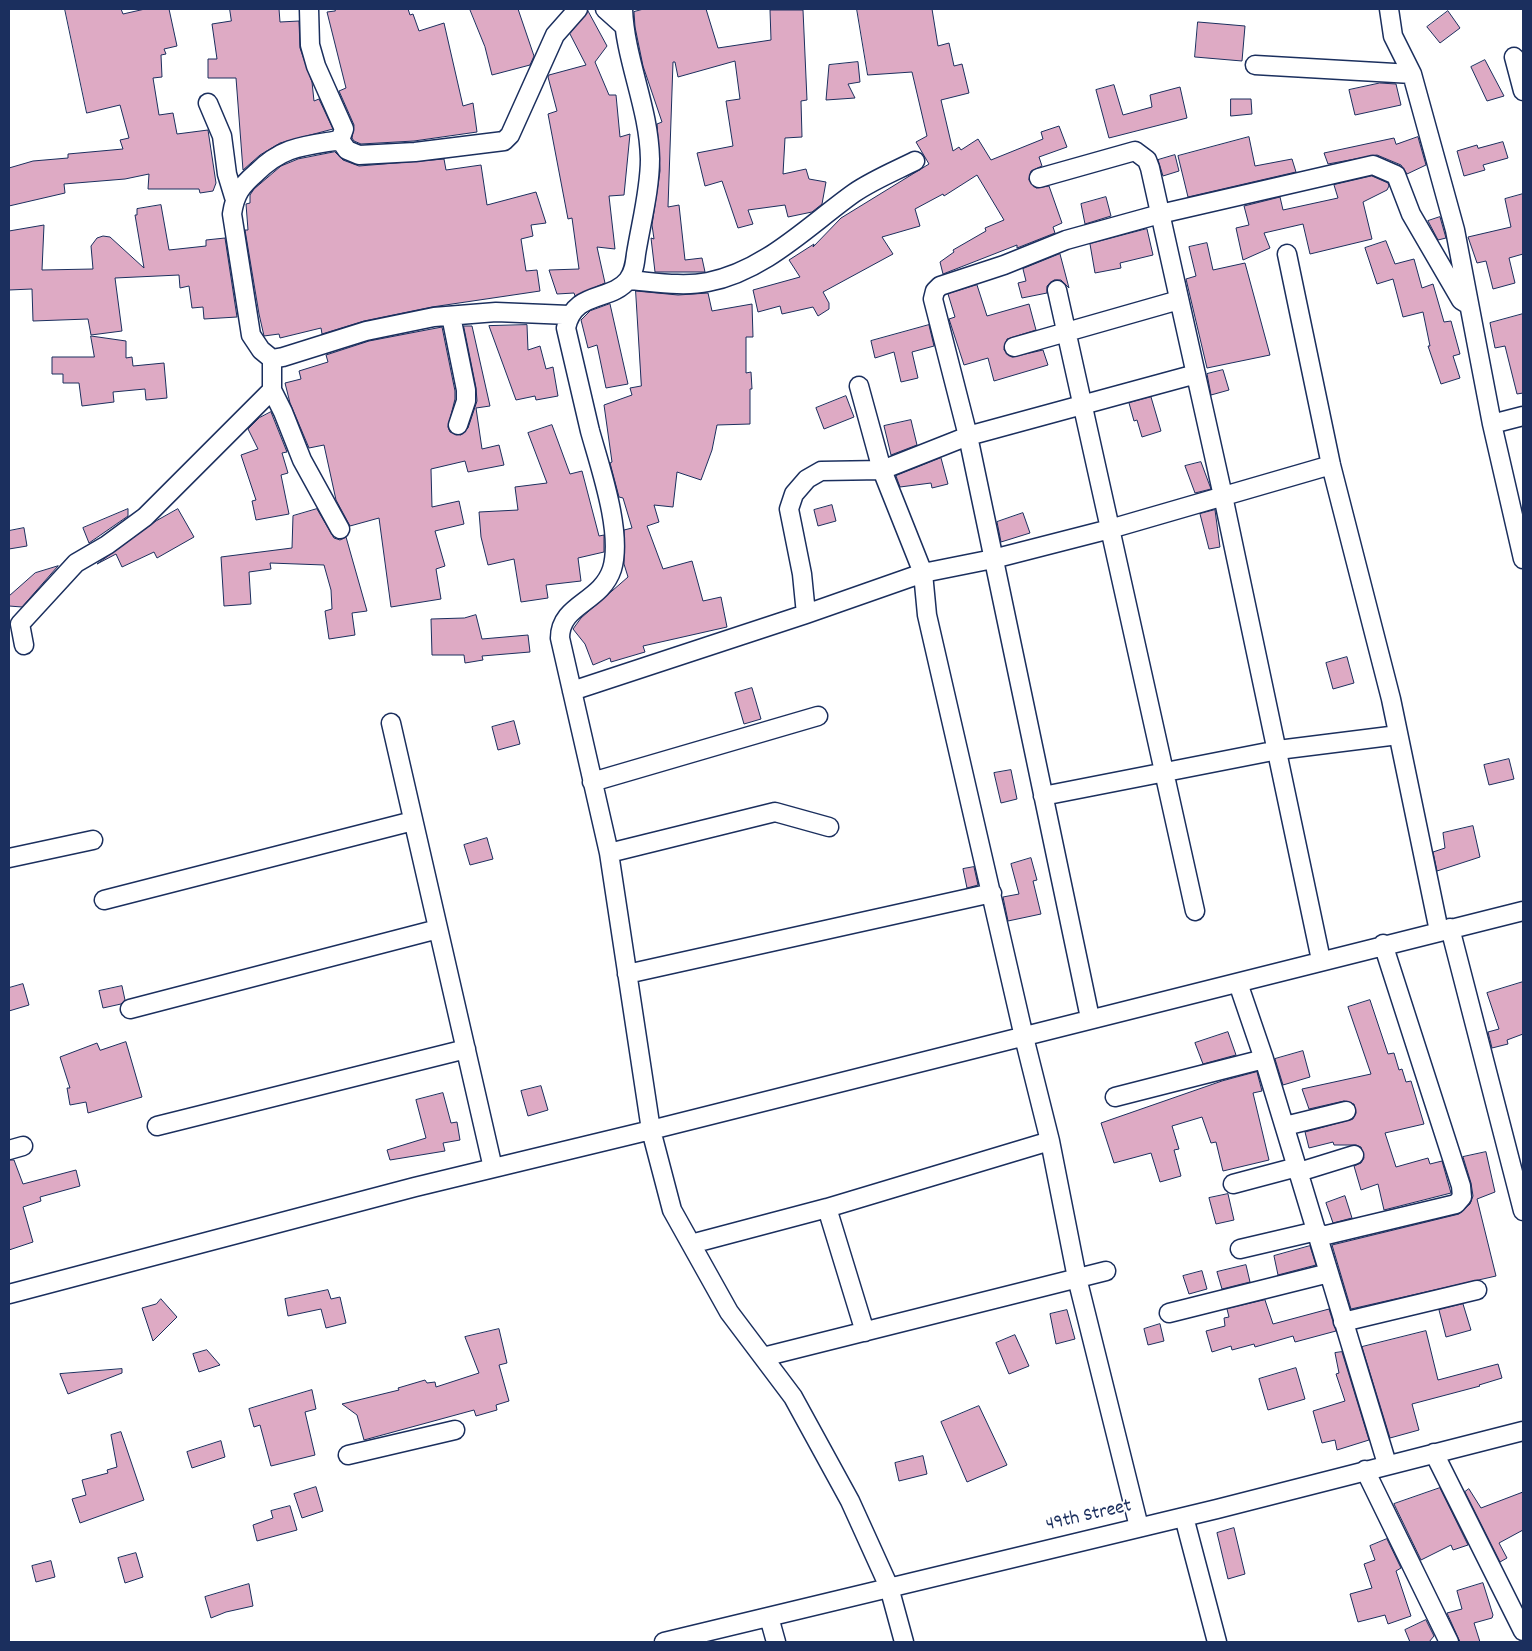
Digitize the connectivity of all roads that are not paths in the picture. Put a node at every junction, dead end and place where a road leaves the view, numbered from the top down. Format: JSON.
{"nodes":[{"id":1,"x":308,"y":9,"type":"edge"},
{"id":2,"x":578,"y":9,"type":"edge"},
{"id":3,"x":605,"y":9,"type":"edge"},
{"id":4,"x":1389,"y":9,"type":"edge"},
{"id":5,"x":623,"y":17,"type":"edge"},
{"id":6,"x":1514,"y":57,"type":"dead end"},
{"id":7,"x":1255,"y":65,"type":"dead end"},
{"id":8,"x":1412,"y":74,"type":"junction"},
{"id":9,"x":1523,"y":91,"type":"edge"},
{"id":10,"x":208,"y":102,"type":"dead end"},
{"id":11,"x":340,"y":140,"type":"junction"},
{"id":12,"x":915,"y":161,"type":"dead end"},
{"id":13,"x":1039,"y":178,"type":"dead end"},
{"id":14,"x":234,"y":197,"type":"junction"},
{"id":15,"x":1160,"y":214,"type":"junction"},
{"id":16,"x":1287,"y":254,"type":"dead end"},
{"id":17,"x":628,"y":280,"type":"junction"},
{"id":18,"x":1057,"y":290,"type":"dead end"},
{"id":19,"x":1179,"y":300,"type":"junction"},
{"id":20,"x":1469,"y":305,"type":"junction"},
{"id":21,"x":452,"y":316,"type":"junction"},
{"id":22,"x":569,"y":316,"type":"junction"},
{"id":23,"x":1066,"y":331,"type":"junction"},
{"id":24,"x":1014,"y":347,"type":"dead end"},
{"id":25,"x":272,"y":358,"type":"junction"},
{"id":26,"x":1196,"y":374,"type":"junction"},
{"id":27,"x":859,"y":386,"type":"dead end"},
{"id":28,"x":272,"y":390,"type":"junction"},
{"id":29,"x":1082,"y":406,"type":"junction"},
{"id":30,"x":1523,"y":416,"type":"edge"},
{"id":31,"x":1492,"y":424,"type":"junction"},
{"id":32,"x":458,"y":425,"type":"dead end"},
{"id":33,"x":968,"y":436,"type":"junction"},
{"id":34,"x":1331,"y":465,"type":"junction"},
{"id":35,"x":882,"y":470,"type":"junction"},
{"id":36,"x":1223,"y":496,"type":"junction"},
{"id":37,"x":340,"y":529,"type":"dead end"},
{"id":38,"x":1110,"y":529,"type":"junction"},
{"id":39,"x":993,"y":559,"type":"junction"},
{"id":40,"x":1523,"y":559,"type":"edge"},
{"id":41,"x":923,"y":573,"type":"junction"},
{"id":42,"x":806,"y":614,"type":"junction"},
{"id":43,"x":24,"y":645,"type":"dead end"},
{"id":44,"x":572,"y":691,"type":"junction"},
{"id":45,"x":818,"y":716,"type":"dead end"},
{"id":46,"x":391,"y":723,"type":"dead end"},
{"id":47,"x":1398,"y":734,"type":"junction"},
{"id":48,"x":1278,"y":750,"type":"junction"},
{"id":49,"x":1165,"y":772,"type":"junction"},
{"id":50,"x":592,"y":782,"type":"junction"},
{"id":51,"x":1043,"y":796,"type":"junction"},
{"id":52,"x":413,"y":821,"type":"junction"},
{"id":53,"x":829,"y":827,"type":"dead end"},
{"id":54,"x":93,"y":840,"type":"dead end"},
{"id":55,"x":609,"y":853,"type":"junction"},
{"id":56,"x":9,"y":858,"type":"edge"},
{"id":57,"x":992,"y":893,"type":"junction"},
{"id":58,"x":104,"y":900,"type":"dead end"},
{"id":59,"x":1523,"y":910,"type":"edge"},
{"id":60,"x":1195,"y":911,"type":"dead end"},
{"id":61,"x":438,"y":929,"type":"junction"},
{"id":62,"x":1444,"y":929,"type":"junction"},
{"id":63,"x":1384,"y":944,"type":"junction"},
{"id":64,"x":1321,"y":960,"type":"junction"},
{"id":65,"x":627,"y":974,"type":"junction"},
{"id":66,"x":1238,"y":983,"type":"junction"},
{"id":67,"x":130,"y":1009,"type":"dead end"},
{"id":68,"x":1090,"y":1018,"type":"junction"},
{"id":69,"x":1024,"y":1037,"type":"junction"},
{"id":70,"x":466,"y":1049,"type":"junction"},
{"id":71,"x":1264,"y":1058,"type":"junction"},
{"id":72,"x":1115,"y":1098,"type":"dead end"},
{"id":73,"x":1346,"y":1111,"type":"dead end"},
{"id":74,"x":157,"y":1126,"type":"dead end"},
{"id":75,"x":1285,"y":1126,"type":"junction"},
{"id":76,"x":651,"y":1130,"type":"junction"},
{"id":77,"x":1050,"y":1141,"type":"junction"},
{"id":78,"x":1354,"y":1155,"type":"dead end"},
{"id":79,"x":493,"y":1168,"type":"junction"},
{"id":80,"x":1298,"y":1169,"type":"junction"},
{"id":81,"x":1234,"y":1184,"type":"dead end"},
{"id":82,"x":827,"y":1208,"type":"junction"},
{"id":83,"x":1523,"y":1212,"type":"edge"},
{"id":84,"x":1317,"y":1234,"type":"junction"},
{"id":85,"x":691,"y":1244,"type":"junction"},
{"id":86,"x":1240,"y":1249,"type":"dead end"},
{"id":87,"x":1106,"y":1271,"type":"dead end"},
{"id":88,"x":1330,"y":1274,"type":"junction"},
{"id":89,"x":1077,"y":1278,"type":"junction"},
{"id":90,"x":1477,"y":1290,"type":"dead end"},
{"id":91,"x":9,"y":1294,"type":"edge"},
{"id":92,"x":1170,"y":1313,"type":"dead end"},
{"id":93,"x":1343,"y":1322,"type":"junction"},
{"id":94,"x":865,"y":1332,"type":"junction"},
{"id":95,"x":763,"y":1357,"type":"junction"},
{"id":96,"x":455,"y":1430,"type":"dead end"},
{"id":97,"x":1523,"y":1432,"type":"edge"},
{"id":98,"x":1434,"y":1452,"type":"junction"},
{"id":99,"x":348,"y":1454,"type":"dead end"},
{"id":100,"x":1387,"y":1464,"type":"junction"},
{"id":101,"x":1365,"y":1470,"type":"junction"},
{"id":102,"x":1184,"y":1516,"type":"junction"},
{"id":103,"x":1139,"y":1527,"type":"junction"},
{"id":104,"x":889,"y":1587,"type":"junction"},
{"id":105,"x":769,"y":1617,"type":"junction"},
{"id":106,"x":1523,"y":1632,"type":"edge"},
{"id":107,"x":664,"y":1642,"type":"edge"},
{"id":108,"x":776,"y":1642,"type":"edge"},
{"id":109,"x":904,"y":1642,"type":"edge"},
{"id":110,"x":1216,"y":1642,"type":"edge"},
{"id":111,"x":1449,"y":1642,"type":"edge"}],
"edges":[{"from":1,"to":11,"type":"street"},
{"from":2,"to":11,"type":"street"},
{"from":3,"to":5,"type":"street"},
{"from":4,"to":8,"type":"street"},
{"from":5,"to":17,"type":"street"},
{"from":6,"to":9,"type":"street"},
{"from":7,"to":8,"type":"street"},
{"from":8,"to":20,"type":"street"},
{"from":10,"to":14,"type":"street"},
{"from":11,"to":14,"type":"street"},
{"from":12,"to":17,"type":"street"},
{"from":13,"to":15,"type":"street"},
{"from":14,"to":25,"type":"street"},
{"from":15,"to":19,"type":"street"},
{"from":15,"to":20,"type":"street"},
{"from":15,"to":33,"type":"street"},
{"from":16,"to":34,"type":"street"},
{"from":17,"to":22,"type":"street"},
{"from":18,"to":23,"type":"street"},
{"from":19,"to":23,"type":"street"},
{"from":19,"to":26,"type":"street"},
{"from":20,"to":31,"type":"street"},
{"from":21,"to":22,"type":"street"},
{"from":21,"to":25,"type":"street"},
{"from":21,"to":32,"type":"street"},
{"from":22,"to":44,"type":"street"},
{"from":23,"to":24,"type":"street"},
{"from":23,"to":29,"type":"street"},
{"from":25,"to":28,"type":"street"},
{"from":26,"to":29,"type":"street"},
{"from":26,"to":36,"type":"street"},
{"from":27,"to":35,"type":"street"},
{"from":28,"to":37,"type":"street"},
{"from":28,"to":43,"type":"street"},
{"from":29,"to":33,"type":"street"},
{"from":29,"to":38,"type":"street"},
{"from":30,"to":31,"type":"street"},
{"from":31,"to":40,"type":"street"},
{"from":33,"to":35,"type":"street"},
{"from":33,"to":39,"type":"street"},
{"from":34,"to":36,"type":"street"},
{"from":34,"to":47,"type":"street"},
{"from":35,"to":41,"type":"street"},
{"from":35,"to":42,"type":"street"},
{"from":36,"to":38,"type":"street"},
{"from":36,"to":48,"type":"street"},
{"from":38,"to":39,"type":"street"},
{"from":38,"to":49,"type":"street"},
{"from":39,"to":41,"type":"street"},
{"from":39,"to":51,"type":"street"},
{"from":41,"to":42,"type":"street"},
{"from":41,"to":57,"type":"street"},
{"from":42,"to":44,"type":"street"},
{"from":44,"to":50,"type":"street"},
{"from":45,"to":50,"type":"street"},
{"from":46,"to":52,"type":"street"},
{"from":47,"to":48,"type":"street"},
{"from":47,"to":62,"type":"street"},
{"from":48,"to":49,"type":"street"},
{"from":48,"to":64,"type":"street"},
{"from":49,"to":51,"type":"street"},
{"from":49,"to":60,"type":"street"},
{"from":50,"to":55,"type":"street"},
{"from":51,"to":68,"type":"street"},
{"from":52,"to":58,"type":"street"},
{"from":52,"to":61,"type":"street"},
{"from":53,"to":55,"type":"street"},
{"from":54,"to":56,"type":"street"},
{"from":55,"to":65,"type":"street"},
{"from":57,"to":65,"type":"street"},
{"from":57,"to":69,"type":"street"},
{"from":59,"to":62,"type":"street"},
{"from":61,"to":67,"type":"street"},
{"from":61,"to":70,"type":"street"},
{"from":62,"to":63,"type":"street"},
{"from":62,"to":83,"type":"street"},
{"from":63,"to":64,"type":"street"},
{"from":63,"to":84,"type":"street"},
{"from":64,"to":66,"type":"street"},
{"from":65,"to":76,"type":"street"},
{"from":66,"to":68,"type":"street"},
{"from":66,"to":71,"type":"street"},
{"from":68,"to":69,"type":"street"},
{"from":69,"to":76,"type":"street"},
{"from":69,"to":77,"type":"street"},
{"from":70,"to":74,"type":"street"},
{"from":70,"to":79,"type":"street"},
{"from":71,"to":72,"type":"street"},
{"from":71,"to":75,"type":"street"},
{"from":73,"to":75,"type":"street"},
{"from":75,"to":80,"type":"street"},
{"from":76,"to":79,"type":"street"},
{"from":76,"to":85,"type":"street"},
{"from":77,"to":82,"type":"street"},
{"from":77,"to":89,"type":"street"},
{"from":78,"to":80,"type":"street"},
{"from":79,"to":91,"type":"street"},
{"from":80,"to":81,"type":"street"},
{"from":80,"to":84,"type":"street"},
{"from":82,"to":85,"type":"street"},
{"from":82,"to":94,"type":"street"},
{"from":84,"to":86,"type":"street"},
{"from":84,"to":88,"type":"street"},
{"from":85,"to":95,"type":"street"},
{"from":87,"to":89,"type":"street"},
{"from":88,"to":92,"type":"street"},
{"from":88,"to":93,"type":"street"},
{"from":89,"to":94,"type":"street"},
{"from":89,"to":103,"type":"street"},
{"from":90,"to":93,"type":"street"},
{"from":93,"to":100,"type":"street"},
{"from":94,"to":95,"type":"street"},
{"from":95,"to":104,"type":"street"},
{"from":96,"to":99,"type":"street"},
{"from":97,"to":98,"type":"street","name":"49th Street"},
{"from":98,"to":100,"type":"street","name":"49th Street"},
{"from":98,"to":106,"type":"street"},
{"from":100,"to":101,"type":"street","name":"49th Street"},
{"from":101,"to":102,"type":"street","name":"49th Street"},
{"from":101,"to":111,"type":"street"},
{"from":102,"to":103,"type":"street","name":"49th Street"},
{"from":102,"to":110,"type":"street"},
{"from":103,"to":104,"type":"street","name":"49th Street"},
{"from":104,"to":105,"type":"street","name":"49th Street"},
{"from":104,"to":109,"type":"street"},
{"from":105,"to":107,"type":"street","name":"49th Street"},
{"from":105,"to":108,"type":"street"}]}
